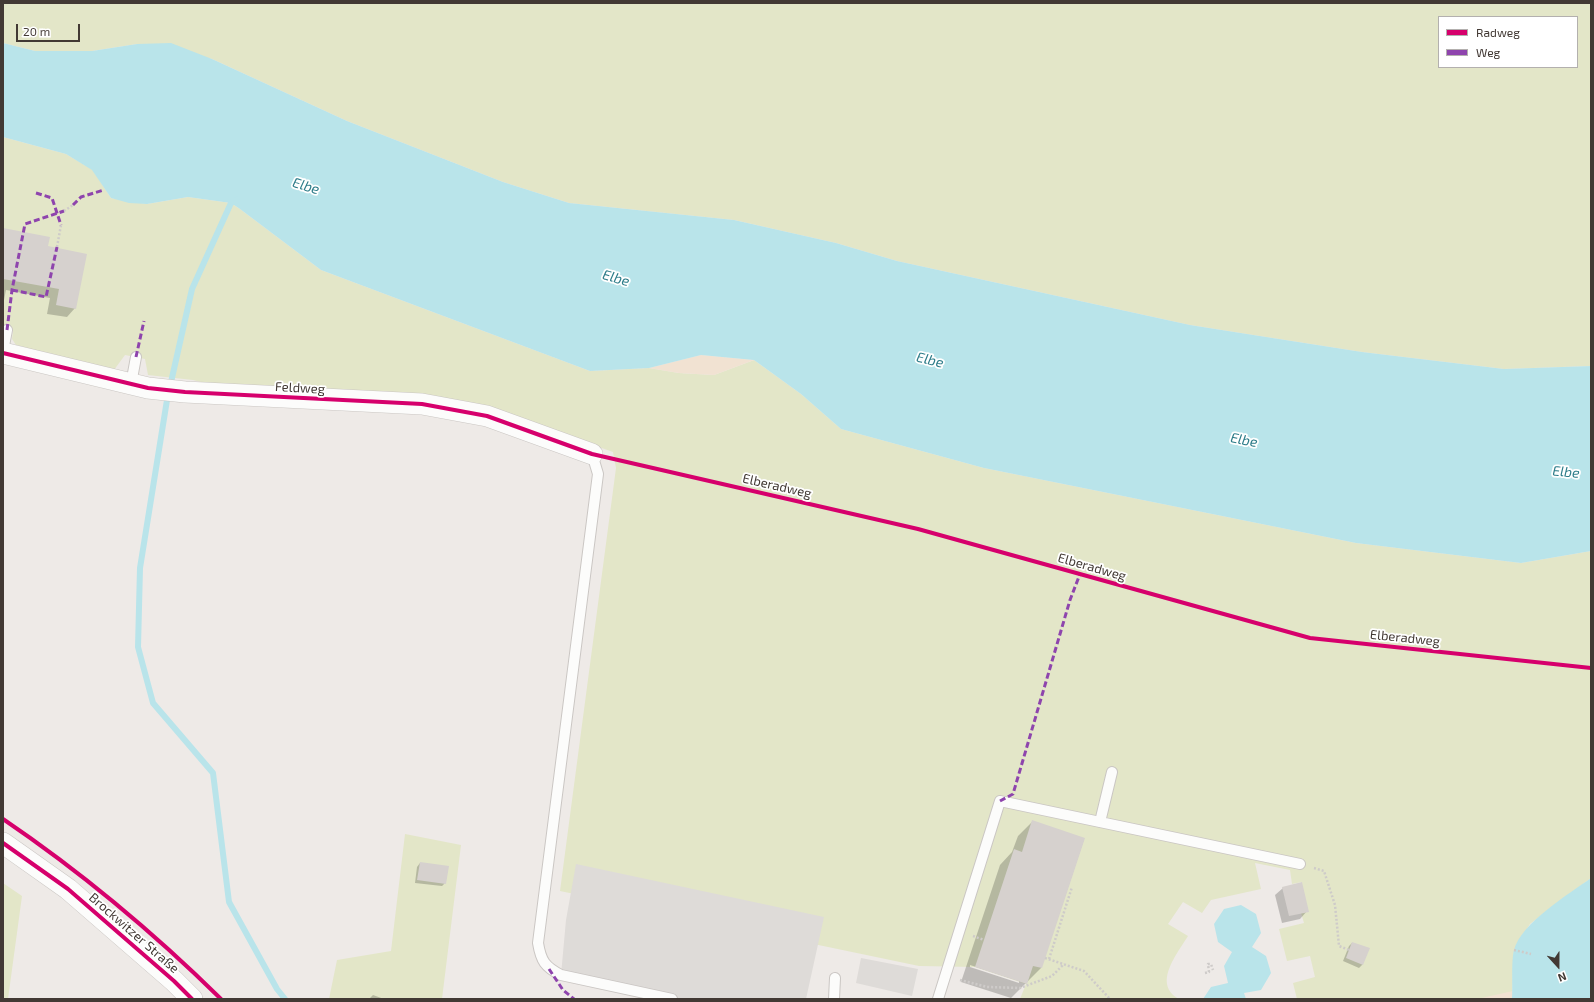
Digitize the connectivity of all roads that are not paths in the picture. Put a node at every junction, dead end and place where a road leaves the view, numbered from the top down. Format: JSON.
{"nodes":[{"id":1,"x":8,"y":330,"type":"dead end"},
{"id":2,"x":3,"y":352,"type":"edge"},
{"id":3,"x":136,"y":358,"type":"dead end"},
{"id":4,"x":139,"y":386,"type":"junction"},
{"id":5,"x":592,"y":454,"type":"joint"},
{"id":6,"x":1112,"y":772,"type":"dead end"},
{"id":7,"x":1100,"y":822,"type":"junction"},
{"id":8,"x":3,"y":843,"type":"edge"},
{"id":9,"x":1300,"y":864,"type":"road end"},
{"id":10,"x":835,"y":978,"type":"dead end"},
{"id":11,"x":192,"y":999,"type":"edge"},
{"id":12,"x":672,"y":999,"type":"edge"},
{"id":13,"x":834,"y":999,"type":"edge"},
{"id":14,"x":938,"y":999,"type":"edge"}],
"edges":[{"from":1,"to":2,"type":"lane"},
{"from":2,"to":4,"type":"street","name":"Feldweg"},
{"from":3,"to":4,"type":"lane"},
{"from":4,"to":5,"type":"street","name":"Feldweg"},
{"from":5,"to":12,"type":"lane"},
{"from":6,"to":7,"type":"lane"},
{"from":7,"to":9,"type":"lane"},
{"from":7,"to":14,"type":"lane"},
{"from":8,"to":11,"type":"street","name":"Brockwitzer Straße"},
{"from":10,"to":13,"type":"lane"}]}
